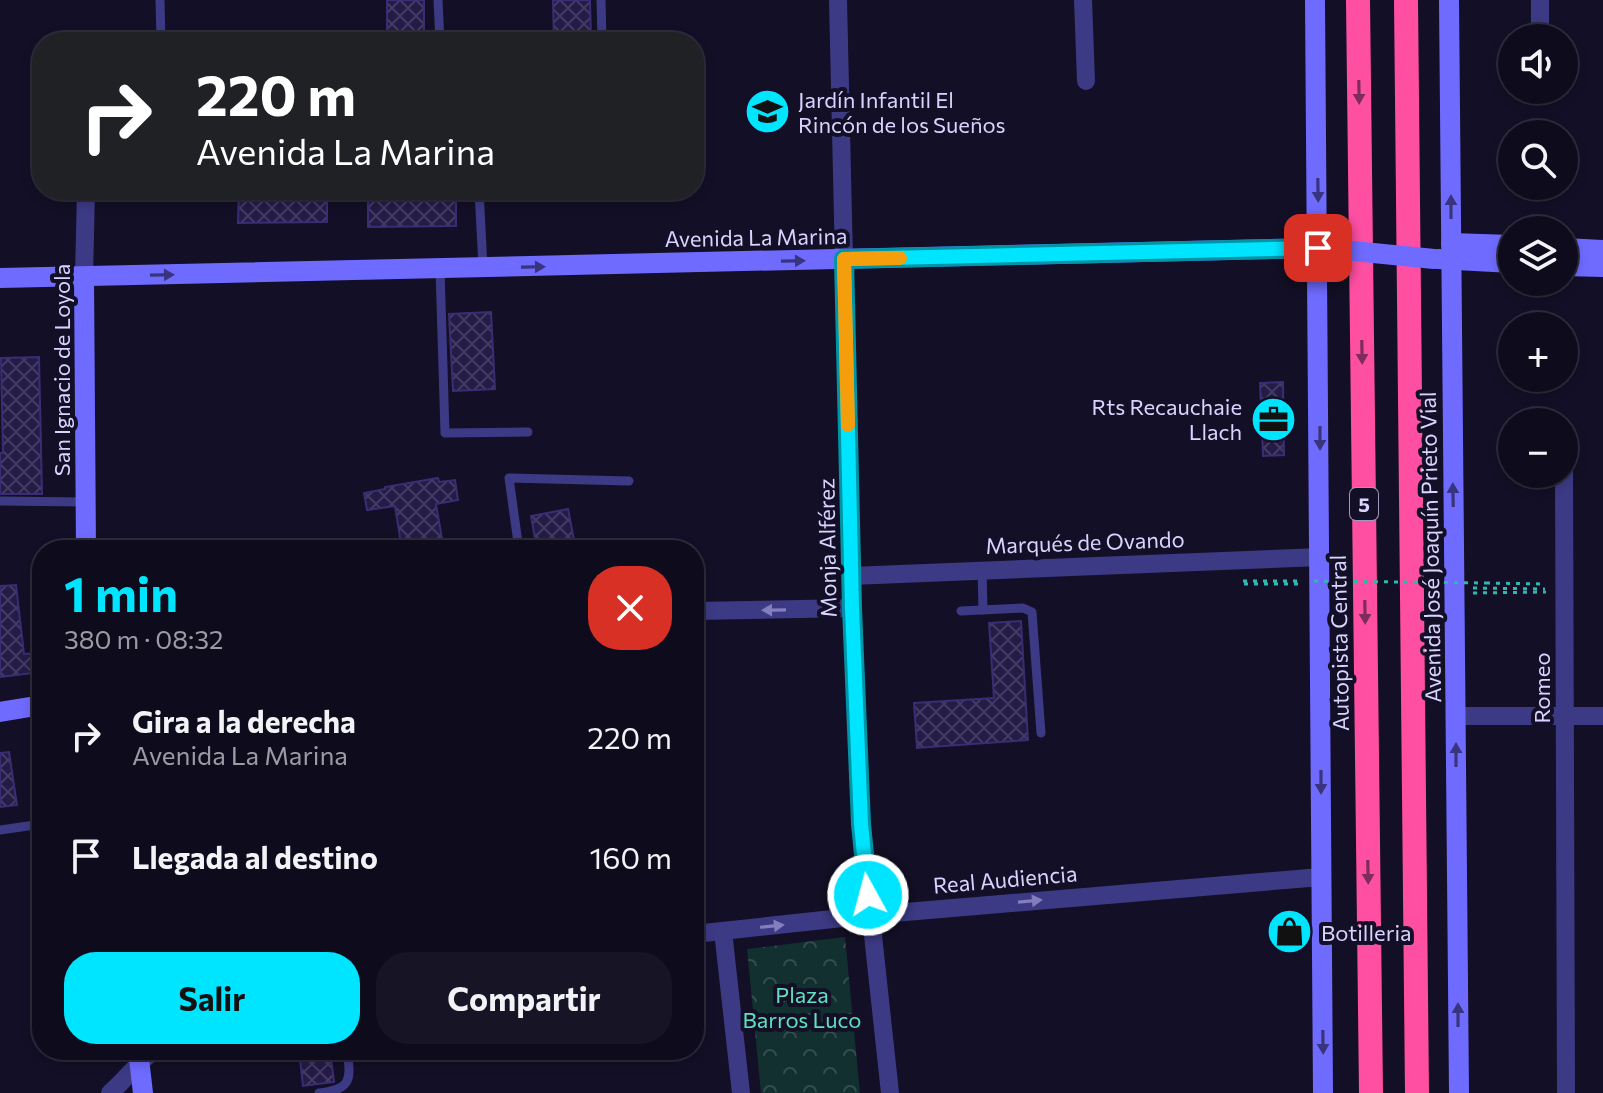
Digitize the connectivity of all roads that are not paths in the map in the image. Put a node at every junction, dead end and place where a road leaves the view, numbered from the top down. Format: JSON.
{"nodes":[{"id":1,"x":160,"y":0,"type":"edge"},
{"id":2,"x":438,"y":0,"type":"edge"},
{"id":3,"x":601,"y":0,"type":"edge"},
{"id":4,"x":838,"y":0,"type":"edge"},
{"id":5,"x":1083,"y":0,"type":"edge"},
{"id":6,"x":1315,"y":0,"type":"edge"},
{"id":7,"x":1358,"y":0,"type":"edge"},
{"id":8,"x":1406,"y":0,"type":"edge"},
{"id":9,"x":1449,"y":0,"type":"edge"},
{"id":10,"x":1540,"y":0,"type":"edge"},
{"id":11,"x":1540,"y":24,"type":"edge"},
{"id":12,"x":161,"y":32,"type":"edge"},
{"id":13,"x":440,"y":32,"type":"edge"},
{"id":14,"x":602,"y":32,"type":"edge"},
{"id":15,"x":1086,"y":81,"type":"dead end"},
{"id":16,"x":86,"y":200,"type":"edge"},
{"id":17,"x":480,"y":200,"type":"edge"},
{"id":18,"x":1498,"y":247,"type":"edge"},
{"id":19,"x":1318,"y":248,"type":"junction"},
{"id":20,"x":1578,"y":249,"type":"edge"},
{"id":21,"x":1603,"y":250,"type":"edge"},
{"id":22,"x":1445,"y":254,"type":"junction"},
{"id":23,"x":844,"y":259,"type":"junction"},
{"id":24,"x":1498,"y":261,"type":"edge"},
{"id":25,"x":1578,"y":266,"type":"edge"},
{"id":26,"x":1603,"y":267,"type":"edge"},
{"id":27,"x":483,"y":268,"type":"junction"},
{"id":28,"x":440,"y":269,"type":"junction"},
{"id":29,"x":84,"y":277,"type":"junction"},
{"id":30,"x":0,"y":278,"type":"edge"},
{"id":31,"x":528,"y":432,"type":"dead end"},
{"id":32,"x":629,"y":481,"type":"dead end"},
{"id":33,"x":1562,"y":488,"type":"edge"},
{"id":34,"x":0,"y":501,"type":"edge"},
{"id":35,"x":86,"y":502,"type":"junction"},
{"id":36,"x":86,"y":540,"type":"edge"},
{"id":37,"x":518,"y":540,"type":"edge"},
{"id":38,"x":1321,"y":557,"type":"junction"},
{"id":39,"x":982,"y":570,"type":"junction"},
{"id":40,"x":851,"y":576,"type":"junction"},
{"id":41,"x":852,"y":608,"type":"junction"},
{"id":42,"x":983,"y":610,"type":"junction"},
{"id":43,"x":704,"y":611,"type":"edge"},
{"id":44,"x":961,"y":611,"type":"dead end"},
{"id":45,"x":32,"y":707,"type":"edge"},
{"id":46,"x":0,"y":712,"type":"edge"},
{"id":47,"x":1456,"y":716,"type":"junction"},
{"id":48,"x":1565,"y":716,"type":"junction"},
{"id":49,"x":1603,"y":716,"type":"edge"},
{"id":50,"x":1041,"y":733,"type":"dead end"},
{"id":51,"x":32,"y":825,"type":"edge"},
{"id":52,"x":0,"y":830,"type":"edge"},
{"id":53,"x":1321,"y":877,"type":"junction"},
{"id":54,"x":870,"y":915,"type":"junction"},
{"id":55,"x":723,"y":931,"type":"junction"},
{"id":56,"x":704,"y":933,"type":"edge"},
{"id":57,"x":140,"y":1060,"type":"edge"},
{"id":58,"x":144,"y":1060,"type":"edge"},
{"id":59,"x":348,"y":1060,"type":"edge"},
{"id":60,"x":110,"y":1093,"type":"edge"},
{"id":61,"x":143,"y":1093,"type":"edge"},
{"id":62,"x":319,"y":1093,"type":"edge"},
{"id":63,"x":741,"y":1093,"type":"edge"},
{"id":64,"x":890,"y":1093,"type":"edge"},
{"id":65,"x":1323,"y":1093,"type":"edge"},
{"id":66,"x":1371,"y":1093,"type":"edge"},
{"id":67,"x":1417,"y":1093,"type":"edge"},
{"id":68,"x":1459,"y":1093,"type":"edge"},
{"id":69,"x":1566,"y":1093,"type":"edge"}],
"edges":[{"from":1,"to":12,"type":"lane"},
{"from":2,"to":13,"type":"lane"},
{"from":3,"to":14,"type":"lane"},
{"from":4,"to":23,"type":"street","name":"Monja Alférez"},
{"from":5,"to":15,"type":"street"},
{"from":6,"to":19,"type":"main road","one_way":true},
{"from":7,"to":66,"type":"highway","name":"Autopista Central","number":"5","one_way":true},
{"from":8,"to":67,"type":"highway"},
{"from":22,"to":9,"type":"main road","name":"Avenida José Joaquín Prieto Vial","one_way":true},
{"from":10,"to":11,"type":"street"},
{"from":16,"to":29,"type":"street","name":"San Ignacio de Loyola"},
{"from":17,"to":27,"type":"lane"},
{"from":18,"to":22,"type":"main road","name":"Avenida La Marina"},
{"from":19,"to":22,"type":"main road","name":"Avenida La Marina","bridge":true},
{"from":19,"to":23,"type":"main road","name":"Avenida La Marina"},
{"from":19,"to":38,"type":"main road","one_way":true},
{"from":20,"to":21,"type":"main road"},
{"from":22,"to":24,"type":"main road","name":"Avenida La Marina"},
{"from":47,"to":22,"type":"main road","name":"Avenida José Joaquín Prieto Vial","one_way":true},
{"from":27,"to":23,"type":"main road","name":"Avenida La Marina","one_way":true},
{"from":23,"to":40,"type":"street","name":"Monja Alférez"},
{"from":25,"to":26,"type":"main road"},
{"from":27,"to":28,"type":"main road","name":"Avenida La Marina"},
{"from":29,"to":28,"type":"main road","name":"Avenida La Marina","one_way":true},
{"from":28,"to":31,"type":"lane"},
{"from":29,"to":30,"type":"main road","name":"Avenida La Marina"},
{"from":29,"to":35,"type":"main road","name":"San Ignacio de Loyola"},
{"from":32,"to":37,"type":"lane"},
{"from":33,"to":48,"type":"street","name":"Romeo"},
{"from":34,"to":35,"type":"lane"},
{"from":35,"to":36,"type":"main road","name":"San Ignacio de Loyola"},
{"from":38,"to":39,"type":"street","name":"Marqués de Ovando"},
{"from":38,"to":53,"type":"main road","one_way":true},
{"from":39,"to":40,"type":"street","name":"Marqués de Ovando"},
{"from":39,"to":42,"type":"lane"},
{"from":40,"to":41,"type":"street","name":"Monja Alférez"},
{"from":41,"to":43,"type":"street","one_way":true},
{"from":41,"to":54,"type":"street","name":"Monja Alférez"},
{"from":42,"to":44,"type":"lane"},
{"from":42,"to":50,"type":"lane"},
{"from":45,"to":46,"type":"main road"},
{"from":47,"to":48,"type":"street"},
{"from":68,"to":47,"type":"main road","name":"Avenida José Joaquín Prieto Vial","one_way":true},
{"from":48,"to":49,"type":"street"},
{"from":48,"to":69,"type":"street","name":"Romeo"},
{"from":51,"to":52,"type":"lane"},
{"from":54,"to":53,"type":"street","name":"Real Audiencia","one_way":true},
{"from":53,"to":65,"type":"main road","one_way":true},
{"from":55,"to":54,"type":"street","name":"Real Audiencia","one_way":true},
{"from":54,"to":64,"type":"street","name":"Monja Alférez"},
{"from":55,"to":56,"type":"street","name":"Real Audiencia"},
{"from":55,"to":63,"type":"street"},
{"from":57,"to":60,"type":"street"},
{"from":58,"to":61,"type":"main road"},
{"from":59,"to":62,"type":"lane"}]}
